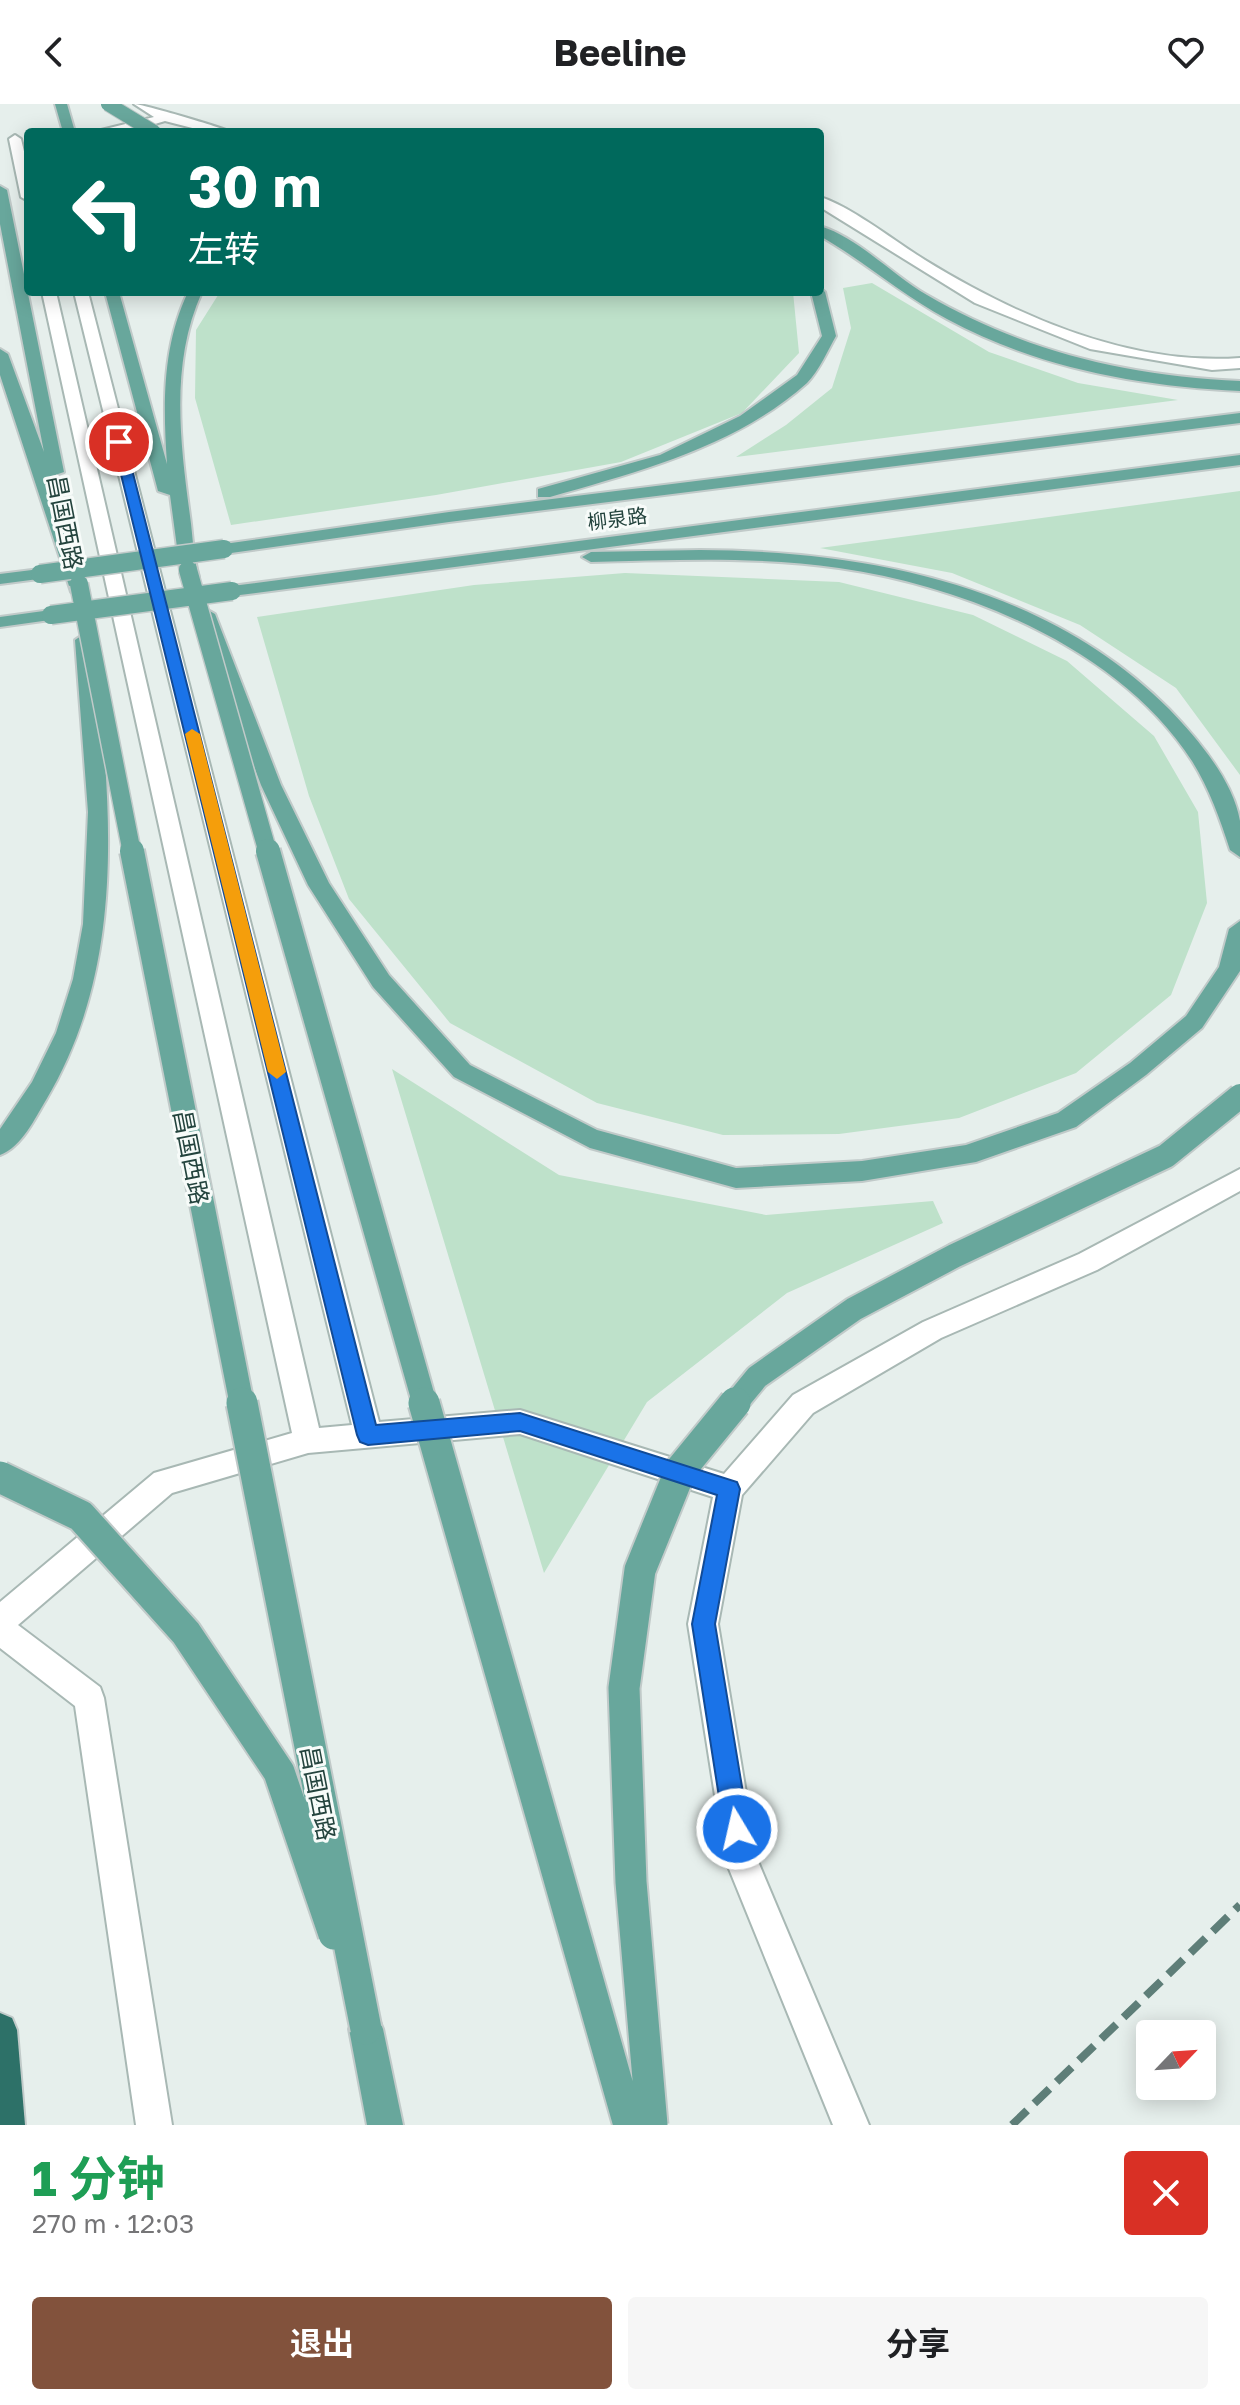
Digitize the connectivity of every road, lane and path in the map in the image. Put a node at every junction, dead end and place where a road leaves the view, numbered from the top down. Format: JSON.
{"nodes":[{"id":1,"x":61,"y":104,"type":"edge"},
{"id":2,"x":108,"y":104,"type":"edge"},
{"id":3,"x":140,"y":104,"type":"edge"},
{"id":4,"x":166,"y":118,"type":"junction"},
{"id":5,"x":68,"y":128,"type":"edge"},
{"id":6,"x":128,"y":128,"type":"edge"},
{"id":7,"x":147,"y":128,"type":"edge"},
{"id":8,"x":207,"y":128,"type":"edge"},
{"id":9,"x":22,"y":138,"type":"edge"},
{"id":10,"x":0,"y":140,"type":"edge"},
{"id":11,"x":0,"y":190,"type":"edge"},
{"id":12,"x":824,"y":203,"type":"edge"},
{"id":13,"x":824,"y":233,"type":"edge"},
{"id":14,"x":50,"y":296,"type":"edge"},
{"id":15,"x":82,"y":296,"type":"edge"},
{"id":16,"x":113,"y":296,"type":"edge"},
{"id":17,"x":193,"y":296,"type":"edge"},
{"id":18,"x":819,"y":296,"type":"edge"},
{"id":19,"x":0,"y":354,"type":"edge"},
{"id":20,"x":1240,"y":363,"type":"edge"},
{"id":21,"x":1240,"y":386,"type":"edge"},
{"id":22,"x":1240,"y":418,"type":"edge"},
{"id":23,"x":1240,"y":460,"type":"edge"},
{"id":24,"x":449,"y":517,"type":"junction"},
{"id":25,"x":460,"y":560,"type":"junction"},
{"id":26,"x":188,"y":570,"type":"junction"},
{"id":27,"x":0,"y":579,"type":"edge"},
{"id":28,"x":79,"y":584,"type":"junction"},
{"id":29,"x":0,"y":622,"type":"edge"},
{"id":30,"x":1240,"y":850,"type":"edge"},
{"id":31,"x":1240,"y":929,"type":"edge"},
{"id":32,"x":1240,"y":1096,"type":"edge"},
{"id":33,"x":0,"y":1145,"type":"edge"},
{"id":34,"x":1240,"y":1179,"type":"edge"},
{"id":35,"x":368,"y":1435,"type":"junction"},
{"id":36,"x":308,"y":1441,"type":"junction"},
{"id":37,"x":0,"y":1477,"type":"edge"},
{"id":38,"x":729,"y":1489,"type":"junction"},
{"id":39,"x":0,"y":1621,"type":"edge"},
{"id":40,"x":0,"y":1629,"type":"edge"},
{"id":41,"x":366,"y":2029,"type":"junction"},
{"id":42,"x":0,"y":2030,"type":"edge"},
{"id":43,"x":7,"y":2125,"type":"edge"},
{"id":44,"x":154,"y":2125,"type":"edge"},
{"id":45,"x":385,"y":2125,"type":"edge"},
{"id":46,"x":629,"y":2125,"type":"edge"},
{"id":47,"x":652,"y":2125,"type":"edge"},
{"id":48,"x":851,"y":2125,"type":"edge"}],
"edges":[{"from":1,"to":5,"type":"main road"},
{"from":2,"to":7,"type":"main road","bridge":true},
{"from":3,"to":4,"type":"lane"},
{"from":4,"to":6,"type":"lane"},
{"from":4,"to":8,"type":"lane"},
{"from":9,"to":10,"type":"lane"},
{"from":11,"to":28,"type":"main road","name":"昌国西路"},
{"from":12,"to":20,"type":"lane"},
{"from":13,"to":21,"type":"main road"},
{"from":14,"to":36,"type":"lane"},
{"from":15,"to":35,"type":"lane"},
{"from":16,"to":26,"type":"main road"},
{"from":17,"to":26,"type":"main road"},
{"from":18,"to":24,"type":"main road"},
{"from":19,"to":28,"type":"main road"},
{"from":22,"to":24,"type":"main road","name":"柳泉路"},
{"from":23,"to":25,"type":"main road","name":"柳泉路"},
{"from":24,"to":27,"type":"main road","name":"柳泉路","bridge":true},
{"from":25,"to":29,"type":"main road","name":"柳泉路","bridge":true},
{"from":25,"to":30,"type":"main road"},
{"from":26,"to":31,"type":"main road","bridge":true},
{"from":26,"to":46,"type":"main road","bridge":true},
{"from":28,"to":33,"type":"main road","bridge":true},
{"from":28,"to":41,"type":"main road","name":"昌国西路","bridge":true},
{"from":32,"to":47,"type":"main road","bridge":true},
{"from":34,"to":38,"type":"lane"},
{"from":35,"to":36,"type":"lane"},
{"from":35,"to":38,"type":"lane"},
{"from":36,"to":39,"type":"lane"},
{"from":37,"to":41,"type":"main road","bridge":true},
{"from":38,"to":48,"type":"lane"},
{"from":40,"to":44,"type":"lane"},
{"from":41,"to":45,"type":"main road","name":"昌国西路"},
{"from":42,"to":43,"type":"highway"}]}
